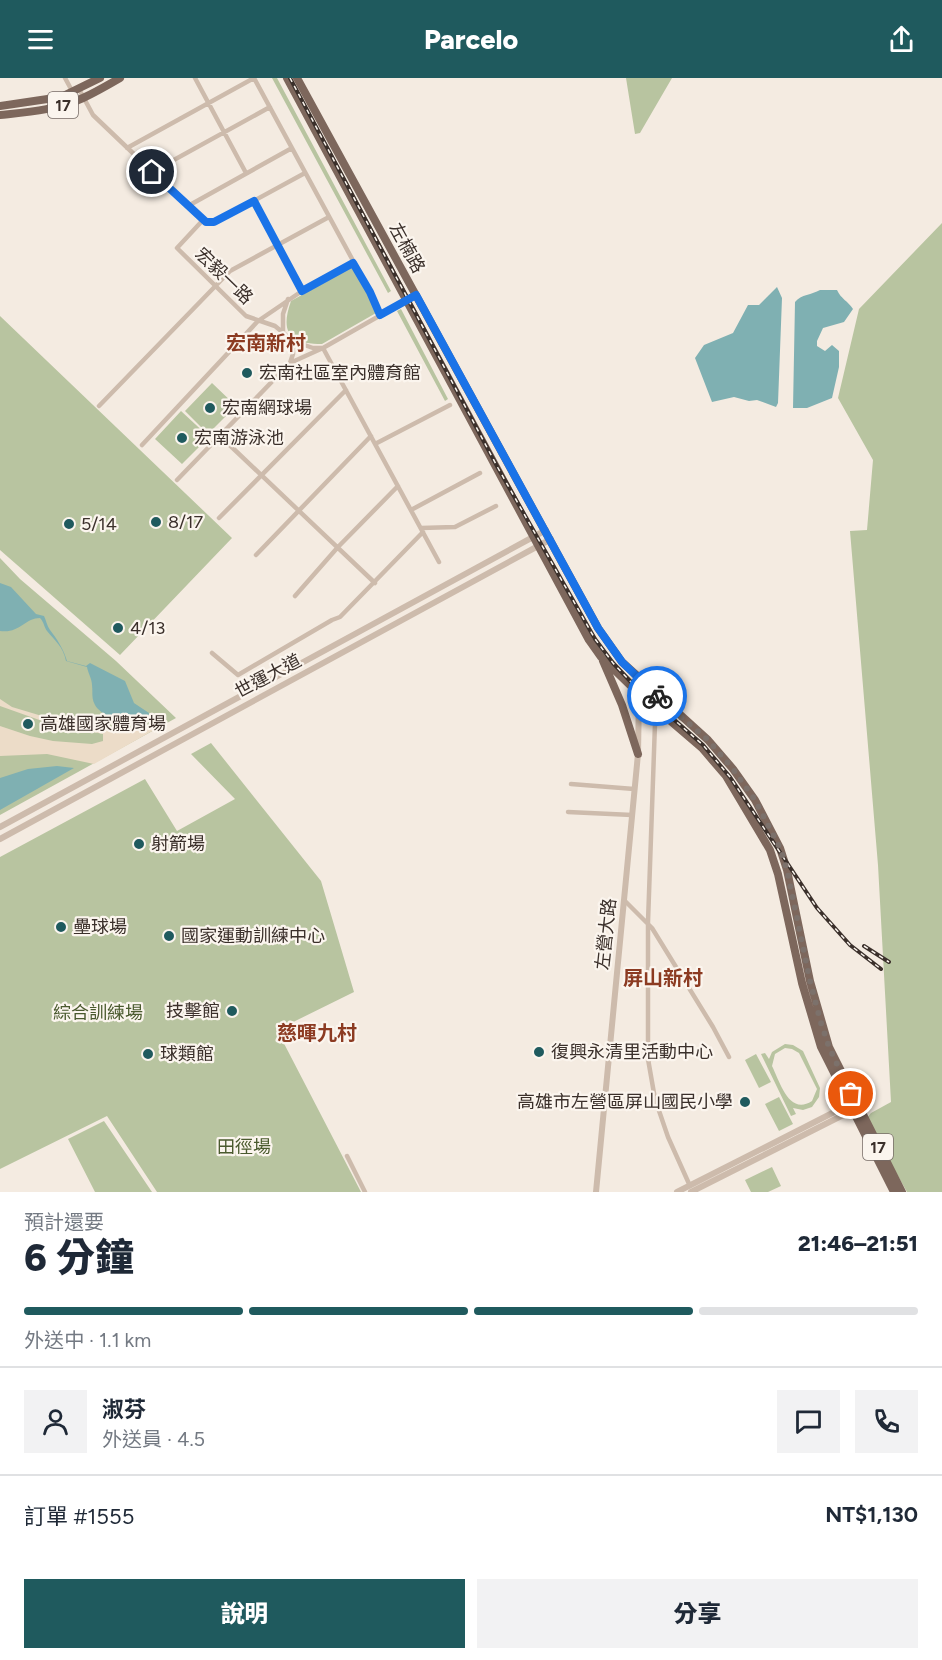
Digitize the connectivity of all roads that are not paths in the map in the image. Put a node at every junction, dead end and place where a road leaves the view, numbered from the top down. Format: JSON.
{"nodes":[{"id":1,"x":65,"y":78,"type":"edge"},
{"id":2,"x":100,"y":78,"type":"edge"},
{"id":3,"x":120,"y":78,"type":"edge"},
{"id":4,"x":195,"y":78,"type":"edge"},
{"id":5,"x":254,"y":78,"type":"edge"},
{"id":6,"x":286,"y":78,"type":"edge"},
{"id":7,"x":297,"y":78,"type":"edge"},
{"id":8,"x":78,"y":95,"type":"junction"},
{"id":9,"x":208,"y":104,"type":"junction"},
{"id":10,"x":0,"y":106,"type":"edge"},
{"id":11,"x":270,"y":107,"type":"junction"},
{"id":12,"x":0,"y":115,"type":"edge"},
{"id":13,"x":224,"y":132,"type":"junction"},
{"id":14,"x":127,"y":148,"type":"junction"},
{"id":15,"x":292,"y":148,"type":"junction"},
{"id":16,"x":152,"y":172,"type":"junction"},
{"id":17,"x":246,"y":173,"type":"junction"},
{"id":18,"x":305,"y":173,"type":"junction"},
{"id":19,"x":254,"y":201,"type":"junction"},
{"id":20,"x":188,"y":206,"type":"junction"},
{"id":21,"x":329,"y":217,"type":"junction"},
{"id":22,"x":203,"y":220,"type":"junction"},
{"id":23,"x":277,"y":245,"type":"junction"},
{"id":24,"x":353,"y":263,"type":"junction"},
{"id":25,"x":215,"y":287,"type":"junction"},
{"id":26,"x":302,"y":291,"type":"junction"},
{"id":27,"x":416,"y":295,"type":"junction"},
{"id":28,"x":288,"y":299,"type":"junction"},
{"id":29,"x":407,"y":300,"type":"junction"},
{"id":30,"x":380,"y":315,"type":"junction"},
{"id":31,"x":258,"y":321,"type":"junction"},
{"id":32,"x":283,"y":331,"type":"junction"},
{"id":33,"x":293,"y":341,"type":"junction"},
{"id":34,"x":323,"y":348,"type":"junction"},
{"id":35,"x":290,"y":363,"type":"junction"},
{"id":36,"x":346,"y":390,"type":"junction"},
{"id":37,"x":450,"y":405,"type":"dead end"},
{"id":38,"x":99,"y":406,"type":"dead end"},
{"id":39,"x":219,"y":435,"type":"junction"},
{"id":40,"x":371,"y":436,"type":"junction"},
{"id":41,"x":375,"y":444,"type":"junction"},
{"id":42,"x":142,"y":445,"type":"dead end"},
{"id":43,"x":480,"y":473,"type":"dead end"},
{"id":44,"x":262,"y":475,"type":"junction"},
{"id":45,"x":177,"y":480,"type":"dead end"},
{"id":46,"x":398,"y":486,"type":"junction"},
{"id":47,"x":496,"y":506,"type":"dead end"},
{"id":48,"x":299,"y":510,"type":"junction"},
{"id":49,"x":411,"y":510,"type":"junction"},
{"id":50,"x":219,"y":518,"type":"dead end"},
{"id":51,"x":422,"y":530,"type":"junction"},
{"id":52,"x":546,"y":530,"type":"junction"},
{"id":53,"x":533,"y":537,"type":"junction"},
{"id":54,"x":551,"y":539,"type":"junction"},
{"id":55,"x":538,"y":546,"type":"junction"},
{"id":56,"x":338,"y":547,"type":"junction"},
{"id":57,"x":256,"y":555,"type":"dead end"},
{"id":58,"x":440,"y":562,"type":"dead end"},
{"id":59,"x":375,"y":583,"type":"junction"},
{"id":60,"x":295,"y":596,"type":"dead end"},
{"id":61,"x":212,"y":653,"type":"dead end"},
{"id":62,"x":602,"y":657,"type":"junction"},
{"id":63,"x":638,"y":679,"type":"junction"},
{"id":64,"x":639,"y":694,"type":"junction"},
{"id":65,"x":656,"y":695,"type":"junction"},
{"id":66,"x":656,"y":707,"type":"junction"},
{"id":67,"x":638,"y":754,"type":"junction"},
{"id":68,"x":571,"y":784,"type":"dead end"},
{"id":69,"x":634,"y":789,"type":"junction"},
{"id":70,"x":568,"y":812,"type":"dead end"},
{"id":71,"x":632,"y":815,"type":"junction"},
{"id":72,"x":0,"y":827,"type":"edge"},
{"id":73,"x":0,"y":838,"type":"edge"},
{"id":74,"x":624,"y":900,"type":"junction"},
{"id":75,"x":648,"y":922,"type":"junction"},
{"id":76,"x":729,"y":1058,"type":"dead end"},
{"id":77,"x":853,"y":1106,"type":"junction"},
{"id":78,"x":347,"y":1156,"type":"dead end"},
{"id":79,"x":691,"y":1190,"type":"edge"},
{"id":80,"x":365,"y":1192,"type":"edge"},
{"id":81,"x":596,"y":1192,"type":"edge"},
{"id":82,"x":677,"y":1192,"type":"edge"},
{"id":83,"x":894,"y":1192,"type":"edge"},
{"id":84,"x":902,"y":1192,"type":"edge"}],
"edges":[{"from":1,"to":8,"type":"street","name":"宏毅一路"},
{"from":2,"to":8,"type":"main road","number":"17"},
{"from":3,"to":8,"type":"main road","number":"17"},
{"from":4,"to":9,"type":"street"},
{"from":5,"to":9,"type":"street"},
{"from":5,"to":11,"type":"street"},
{"from":6,"to":29,"type":"main road","name":"左楠路","number":"17"},
{"from":7,"to":27,"type":"main road","name":"左楠路","number":"17"},
{"from":8,"to":10,"type":"main road","number":"17"},
{"from":8,"to":12,"type":"main road","number":"17"},
{"from":8,"to":14,"type":"street","name":"宏毅一路"},
{"from":9,"to":13,"type":"street"},
{"from":9,"to":14,"type":"street"},
{"from":11,"to":13,"type":"street"},
{"from":11,"to":15,"type":"street"},
{"from":13,"to":16,"type":"street"},
{"from":13,"to":17,"type":"street"},
{"from":14,"to":16,"type":"street","name":"宏毅一路"},
{"from":15,"to":17,"type":"street"},
{"from":15,"to":18,"type":"street"},
{"from":16,"to":20,"type":"street","name":"宏毅一路"},
{"from":17,"to":20,"type":"street"},
{"from":18,"to":19,"type":"street"},
{"from":18,"to":21,"type":"street"},
{"from":19,"to":22,"type":"street"},
{"from":19,"to":23,"type":"street"},
{"from":20,"to":22,"type":"street","name":"宏毅一路"},
{"from":21,"to":23,"type":"street"},
{"from":21,"to":24,"type":"street"},
{"from":22,"to":25,"type":"street","name":"宏毅一路"},
{"from":23,"to":25,"type":"street"},
{"from":23,"to":26,"type":"street"},
{"from":24,"to":26,"type":"street"},
{"from":24,"to":30,"type":"street"},
{"from":25,"to":31,"type":"street","name":"宏毅一路"},
{"from":25,"to":38,"type":"street"},
{"from":26,"to":28,"type":"street"},
{"from":27,"to":29,"type":"street"},
{"from":27,"to":52,"type":"main road","name":"左楠路","number":"17"},
{"from":28,"to":31,"type":"street"},
{"from":28,"to":32,"type":"street"},
{"from":29,"to":30,"type":"street"},
{"from":29,"to":53,"type":"main road","name":"左楠路","number":"17"},
{"from":30,"to":34,"type":"street"},
{"from":31,"to":32,"type":"street","name":"宏毅一路"},
{"from":31,"to":42,"type":"street"},
{"from":32,"to":33,"type":"street","name":"宏毅一路"},
{"from":33,"to":34,"type":"street"},
{"from":33,"to":35,"type":"street"},
{"from":34,"to":35,"type":"street"},
{"from":34,"to":36,"type":"street"},
{"from":35,"to":39,"type":"street"},
{"from":36,"to":40,"type":"street"},
{"from":36,"to":44,"type":"street"},
{"from":37,"to":41,"type":"street"},
{"from":39,"to":44,"type":"street"},
{"from":39,"to":45,"type":"street"},
{"from":40,"to":41,"type":"street"},
{"from":40,"to":48,"type":"street"},
{"from":41,"to":46,"type":"street"},
{"from":43,"to":49,"type":"street"},
{"from":44,"to":48,"type":"street"},
{"from":44,"to":50,"type":"street"},
{"from":46,"to":49,"type":"street"},
{"from":46,"to":56,"type":"street"},
{"from":47,"to":51,"type":"street"},
{"from":48,"to":56,"type":"street"},
{"from":48,"to":57,"type":"street"},
{"from":49,"to":51,"type":"street"},
{"from":51,"to":58,"type":"street"},
{"from":51,"to":59,"type":"street"},
{"from":52,"to":53,"type":"street","name":"世運大道"},
{"from":52,"to":54,"type":"main road","name":"左楠路","number":"17"},
{"from":53,"to":55,"type":"main road","name":"左楠路","number":"17"},
{"from":53,"to":72,"type":"street","name":"世運大道"},
{"from":54,"to":55,"type":"street","name":"世運大道"},
{"from":54,"to":63,"type":"main road","name":"左楠路","number":"17"},
{"from":55,"to":62,"type":"main road","name":"左楠路","number":"17"},
{"from":55,"to":73,"type":"street","name":"世運大道"},
{"from":56,"to":59,"type":"street"},
{"from":56,"to":60,"type":"street"},
{"from":59,"to":61,"type":"street"},
{"from":62,"to":64,"type":"main road","number":"17"},
{"from":62,"to":67,"type":"main road"},
{"from":63,"to":64,"type":"street","name":"左營大路"},
{"from":63,"to":65,"type":"main road","number":"17"},
{"from":64,"to":66,"type":"main road","number":"17"},
{"from":64,"to":67,"type":"street","name":"左營大路"},
{"from":65,"to":66,"type":"street"},
{"from":65,"to":77,"type":"main road","number":"17"},
{"from":66,"to":75,"type":"street"},
{"from":66,"to":77,"type":"main road","number":"17"},
{"from":67,"to":69,"type":"street","name":"左營大路"},
{"from":68,"to":69,"type":"street"},
{"from":69,"to":71,"type":"street","name":"左營大路"},
{"from":70,"to":71,"type":"street"},
{"from":71,"to":74,"type":"street","name":"左營大路"},
{"from":74,"to":75,"type":"street"},
{"from":74,"to":81,"type":"street","name":"左營大路"},
{"from":75,"to":76,"type":"street"},
{"from":75,"to":79,"type":"street"},
{"from":77,"to":79,"type":"street"},
{"from":77,"to":83,"type":"main road","number":"17"},
{"from":77,"to":84,"type":"main road","number":"17"},
{"from":78,"to":80,"type":"street"},
{"from":79,"to":82,"type":"street"}]}
